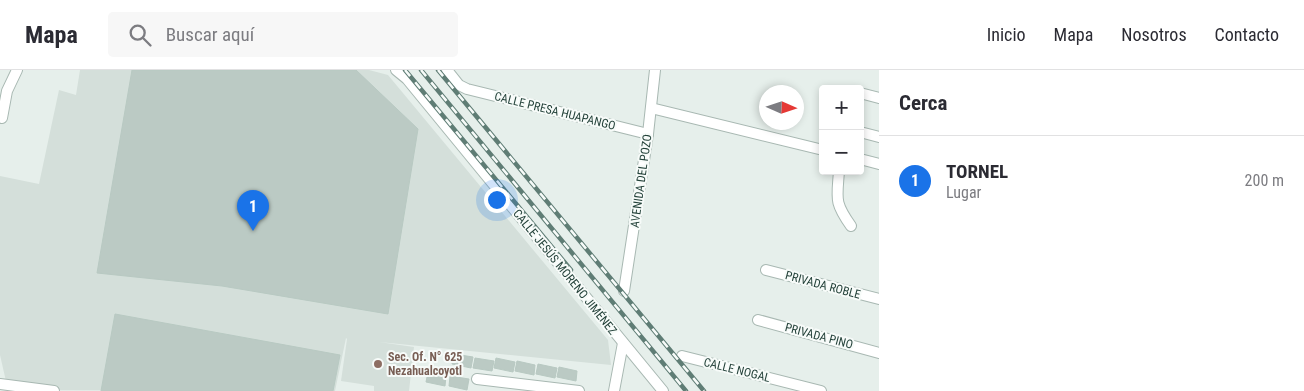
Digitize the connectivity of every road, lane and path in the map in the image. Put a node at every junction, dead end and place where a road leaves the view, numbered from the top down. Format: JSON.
{"nodes":[{"id":1,"x":17,"y":70,"type":"edge"},
{"id":2,"x":447,"y":70,"type":"edge"},
{"id":3,"x":655,"y":70,"type":"edge"},
{"id":4,"x":397,"y":71,"type":"edge"},
{"id":5,"x":3,"y":91,"type":"edge"},
{"id":6,"x":864,"y":94,"type":"edge"},
{"id":7,"x":879,"y":98,"type":"edge"},
{"id":8,"x":651,"y":108,"type":"junction"},
{"id":9,"x":2,"y":118,"type":"dead end"},
{"id":10,"x":864,"y":133,"type":"edge"},
{"id":11,"x":648,"y":134,"type":"junction"},
{"id":12,"x":879,"y":137,"type":"edge"},
{"id":13,"x":819,"y":149,"type":"edge"},
{"id":14,"x":864,"y":160,"type":"edge"},
{"id":15,"x":879,"y":164,"type":"edge"},
{"id":16,"x":839,"y":175,"type":"edge"},
{"id":17,"x":851,"y":226,"type":"dead end"},
{"id":18,"x":766,"y":270,"type":"dead end"},
{"id":19,"x":624,"y":291,"type":"dead end"},
{"id":20,"x":879,"y":300,"type":"edge"},
{"id":21,"x":758,"y":320,"type":"dead end"},
{"id":22,"x":623,"y":343,"type":"junction"},
{"id":23,"x":879,"y":353,"type":"edge"},
{"id":24,"x":682,"y":356,"type":"dead end"},
{"id":25,"x":477,"y":379,"type":"dead end"},
{"id":26,"x":0,"y":384,"type":"edge"},
{"id":27,"x":54,"y":391,"type":"edge"},
{"id":28,"x":579,"y":391,"type":"edge"},
{"id":29,"x":614,"y":391,"type":"edge"},
{"id":30,"x":663,"y":391,"type":"edge"},
{"id":31,"x":821,"y":391,"type":"edge"}],
"edges":[{"from":1,"to":5,"type":"street"},
{"from":2,"to":11,"type":"street","name":"CALLE PRESA HUAPANGO"},
{"from":3,"to":8,"type":"street","name":"AVENIDA DEL POZO"},
{"from":4,"to":22,"type":"street","name":"CALLE JESÚS MORENO JIMÉNEZ"},
{"from":5,"to":9,"type":"street"},
{"from":6,"to":7,"type":"street"},
{"from":8,"to":11,"type":"street","name":"AVENIDA DEL POZO"},
{"from":8,"to":13,"type":"street"},
{"from":10,"to":12,"type":"street"},
{"from":11,"to":19,"type":"street","name":"AVENIDA DEL POZO"},
{"from":14,"to":15,"type":"street"},
{"from":16,"to":17,"type":"street"},
{"from":18,"to":20,"type":"street","name":"PRIVADA ROBLE"},
{"from":21,"to":23,"type":"street","name":"PRIVADA PINO"},
{"from":22,"to":29,"type":"street","name":"CALLE JESÚS MORENO JIMÉNEZ"},
{"from":22,"to":30,"type":"street"},
{"from":24,"to":31,"type":"street","name":"CALLE NOGAL"},
{"from":25,"to":28,"type":"street"},
{"from":26,"to":27,"type":"street"}]}
